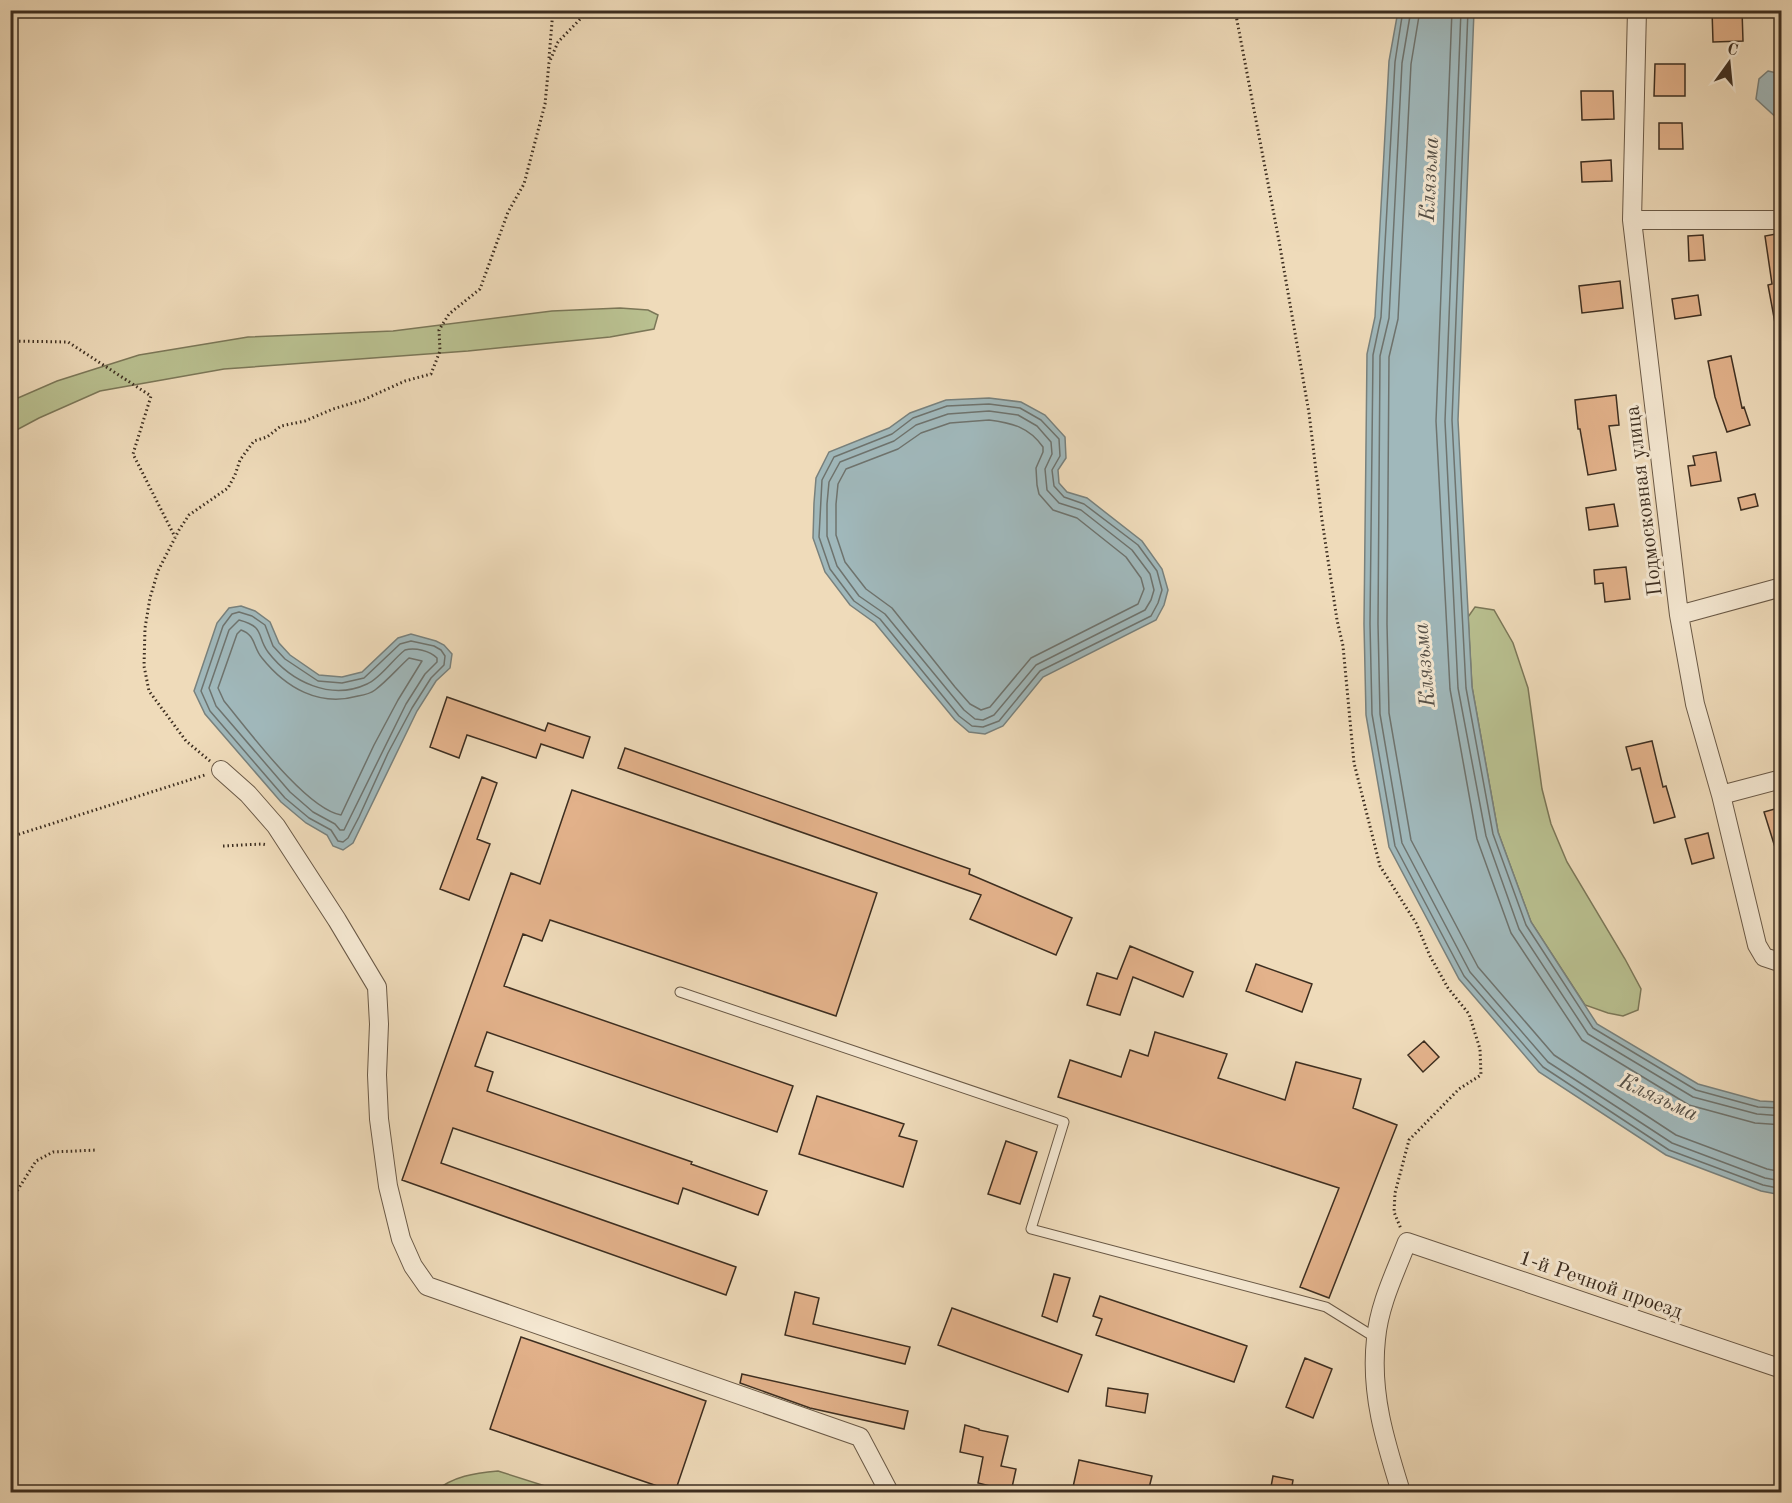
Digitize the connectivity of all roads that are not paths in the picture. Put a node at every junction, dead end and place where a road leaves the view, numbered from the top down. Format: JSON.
{"nodes":[{"id":1,"x":1637,"y":10,"type":"edge"},
{"id":2,"x":1632,"y":220,"type":"junction"},
{"id":3,"x":1782,"y":220,"type":"edge"},
{"id":4,"x":1782,"y":587,"type":"edge"},
{"id":5,"x":1678,"y":615,"type":"junction"},
{"id":6,"x":221,"y":770,"type":"road end"},
{"id":7,"x":1782,"y":779,"type":"edge"},
{"id":8,"x":1721,"y":795,"type":"junction"},
{"id":9,"x":1782,"y":963,"type":"edge"},
{"id":10,"x":680,"y":992,"type":"dead end"},
{"id":11,"x":1376,"y":1338,"type":"junction"},
{"id":12,"x":1782,"y":1369,"type":"edge"},
{"id":13,"x":889,"y":1492,"type":"edge"},
{"id":14,"x":1401,"y":1492,"type":"edge"}],
"edges":[{"from":1,"to":2,"type":"street","name":"Подмосковная улица"},
{"from":2,"to":3,"type":"street"},
{"from":2,"to":5,"type":"street","name":"Подмосковная улица"},
{"from":4,"to":5,"type":"street"},
{"from":5,"to":8,"type":"street","name":"Подмосковная улица"},
{"from":6,"to":13,"type":"street"},
{"from":7,"to":8,"type":"street"},
{"from":8,"to":9,"type":"street","name":"Подмосковная улица"},
{"from":10,"to":11,"type":"lane"},
{"from":11,"to":12,"type":"street","name":"1-й Речной проезд"},
{"from":11,"to":14,"type":"street"}]}
